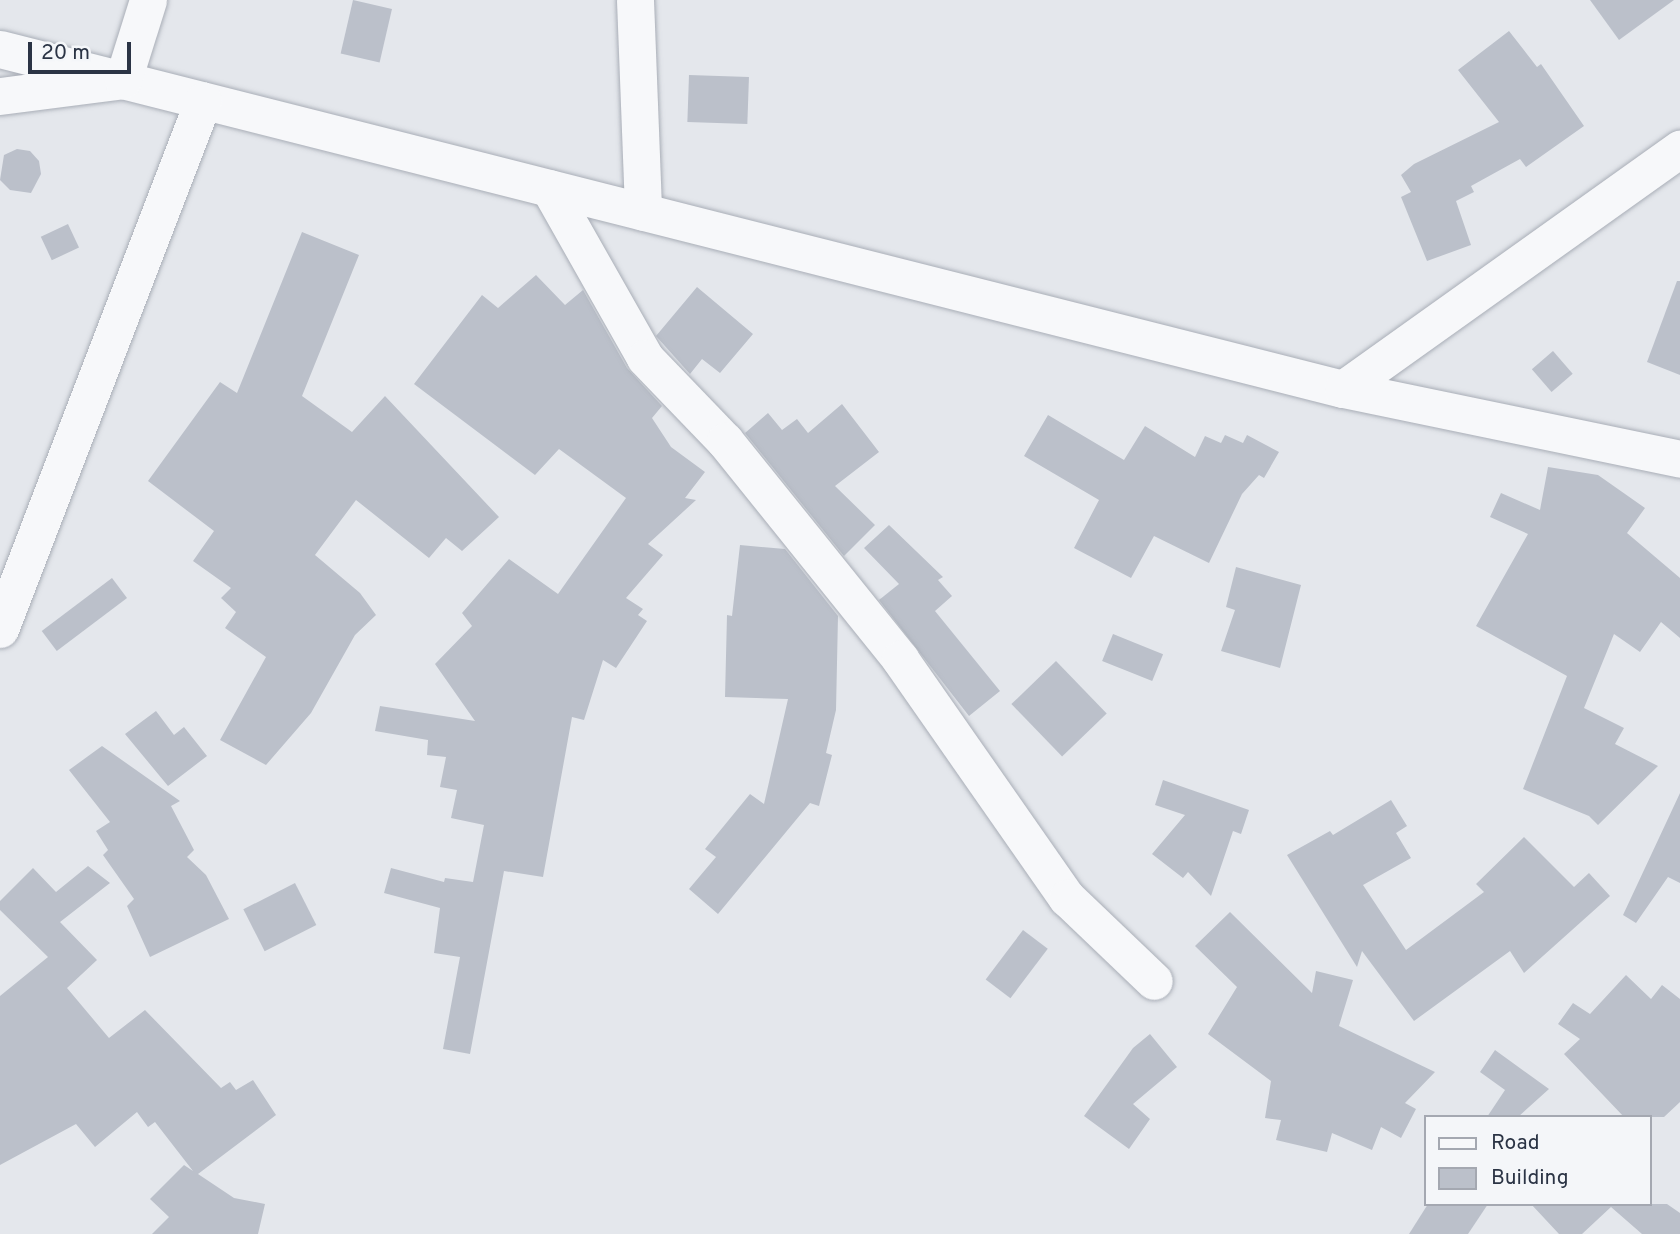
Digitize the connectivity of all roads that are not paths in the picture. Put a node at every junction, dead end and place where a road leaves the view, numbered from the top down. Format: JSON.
{"nodes":[{"id":1,"x":148,"y":0,"type":"edge"},
{"id":2,"x":635,"y":0,"type":"edge"},
{"id":3,"x":0,"y":49,"type":"edge"},
{"id":4,"x":123,"y":80,"type":"junction"},
{"id":5,"x":0,"y":96,"type":"edge"},
{"id":6,"x":203,"y":101,"type":"junction"},
{"id":7,"x":1680,"y":149,"type":"edge"},
{"id":8,"x":549,"y":188,"type":"junction"},
{"id":9,"x":643,"y":212,"type":"junction"},
{"id":10,"x":1343,"y":388,"type":"junction"},
{"id":11,"x":1680,"y":459,"type":"edge"},
{"id":12,"x":0,"y":629,"type":"edge"},
{"id":13,"x":1154,"y":981,"type":"dead end"}],
"edges":[{"from":1,"to":4,"type":"street"},
{"from":2,"to":9,"type":"street"},
{"from":3,"to":4,"type":"street"},
{"from":4,"to":5,"type":"street"},
{"from":4,"to":6,"type":"street"},
{"from":6,"to":8,"type":"street"},
{"from":6,"to":12,"type":"street"},
{"from":7,"to":10,"type":"street"},
{"from":8,"to":9,"type":"street"},
{"from":8,"to":13,"type":"street"},
{"from":9,"to":10,"type":"street"},
{"from":10,"to":11,"type":"street"}]}
